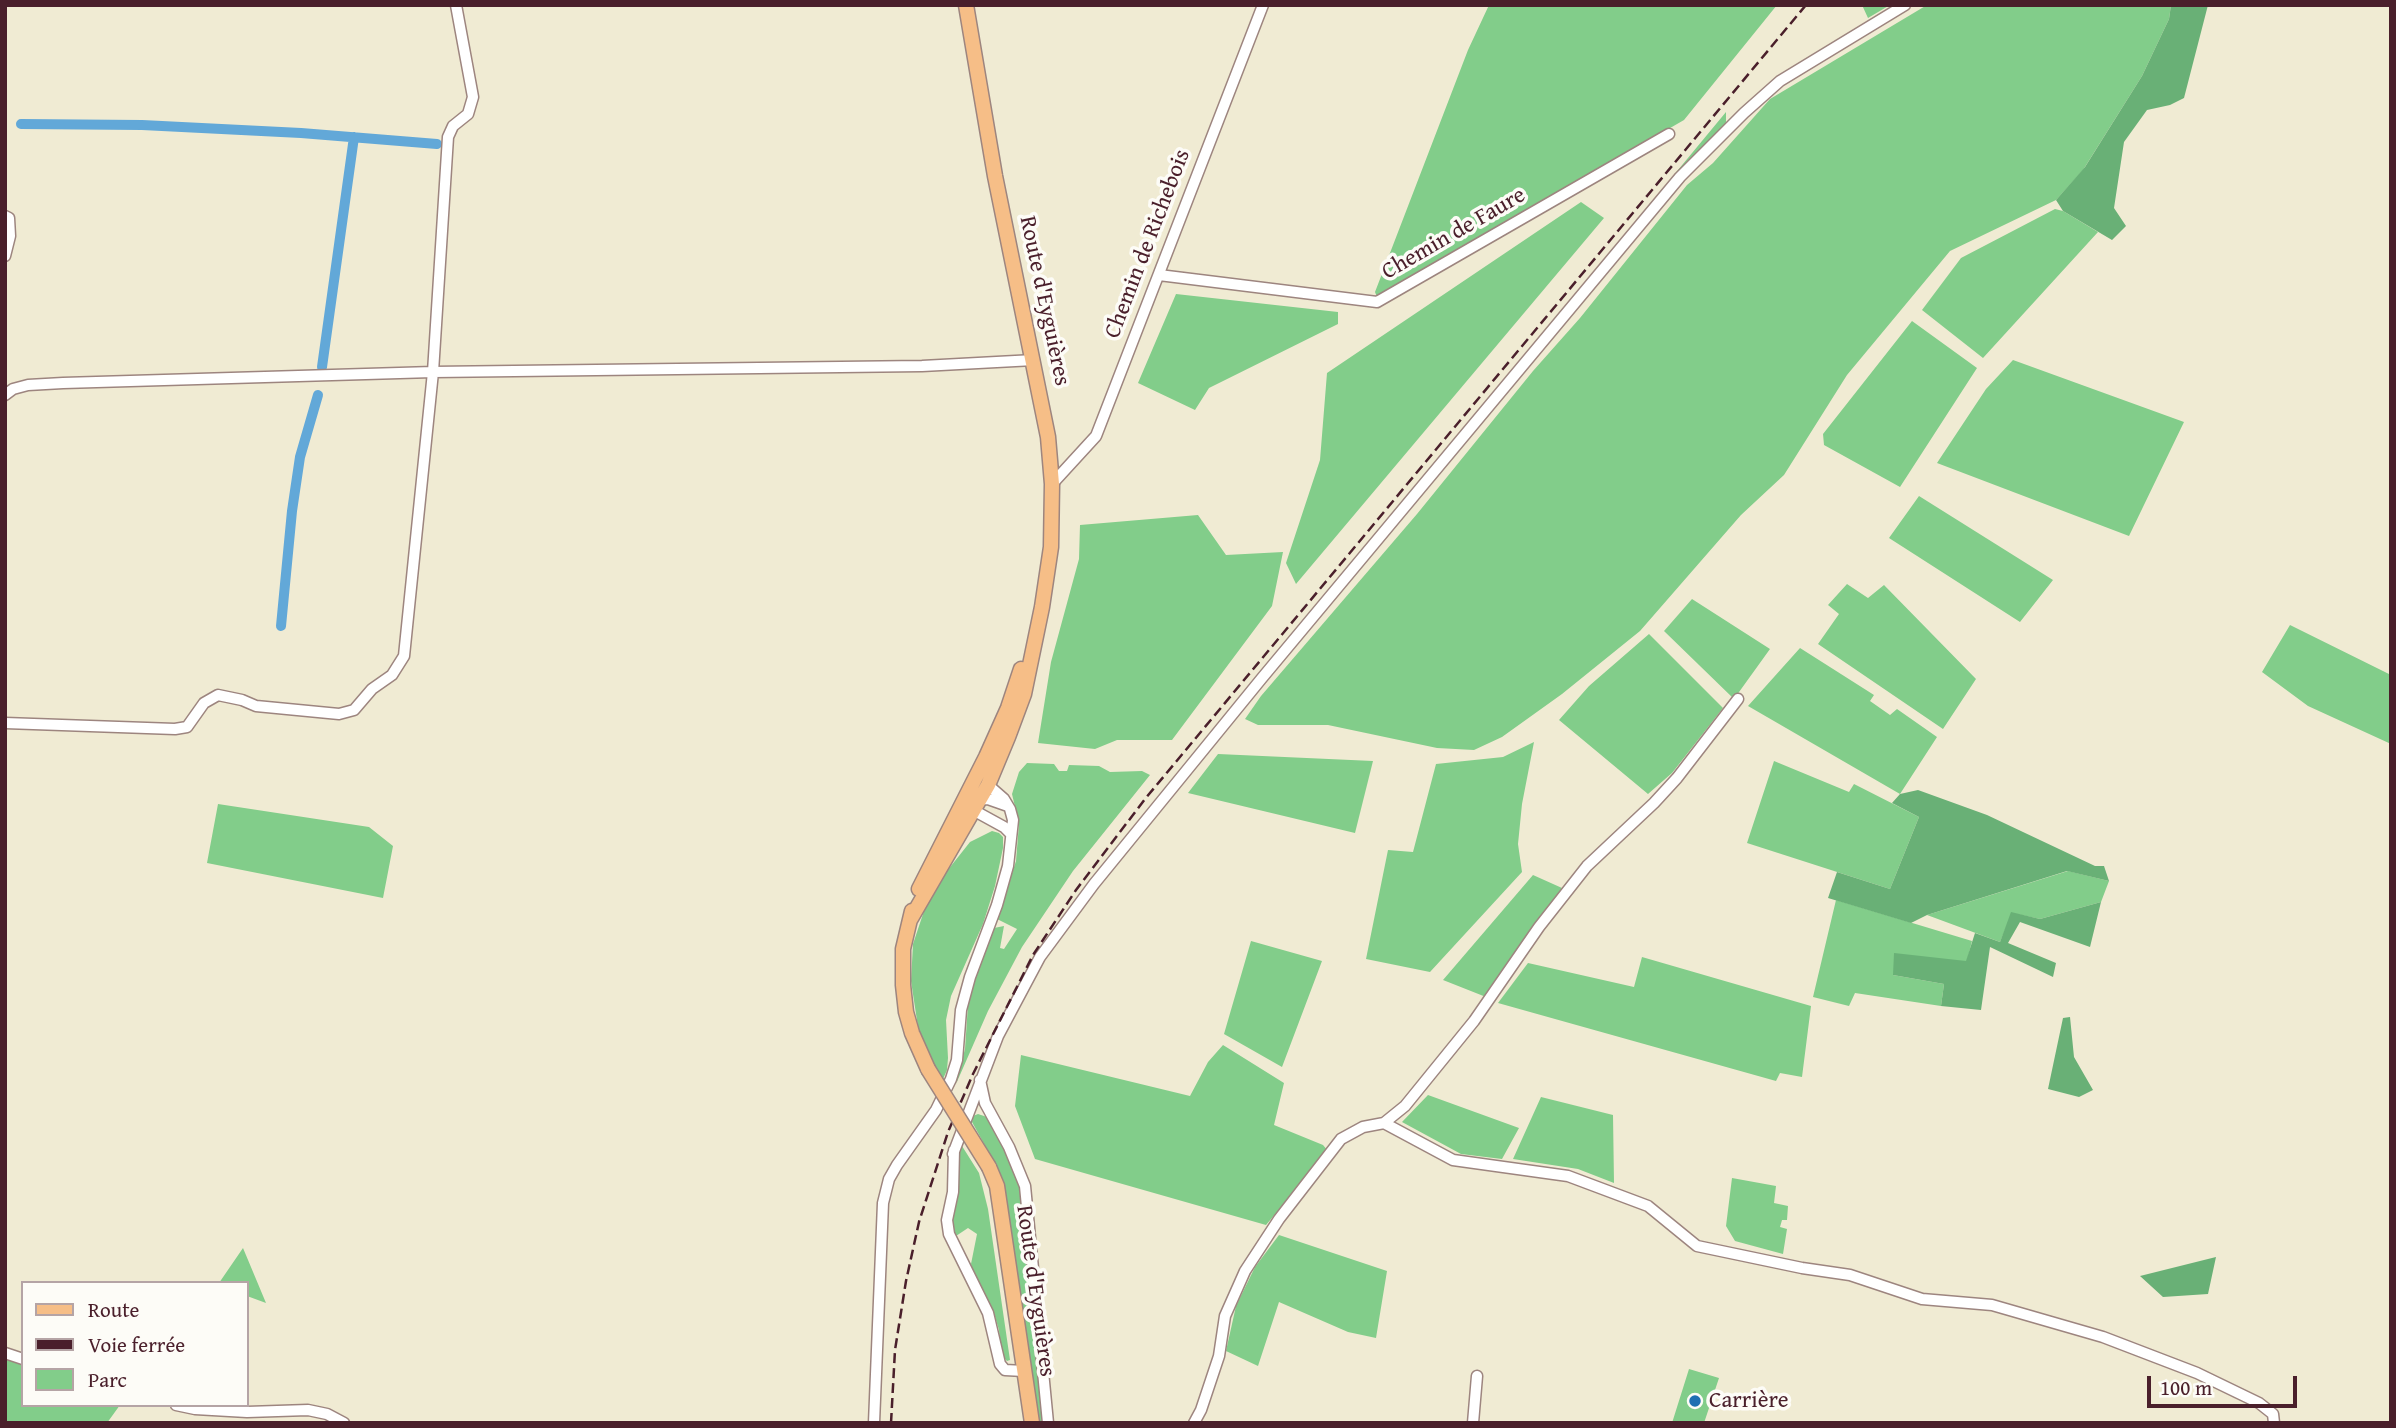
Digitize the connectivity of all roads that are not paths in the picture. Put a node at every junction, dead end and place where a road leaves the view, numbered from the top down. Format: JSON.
{"nodes":[{"id":1,"x":456,"y":5,"type":"edge"},
{"id":2,"x":966,"y":5,"type":"edge"},
{"id":3,"x":1263,"y":5,"type":"edge"},
{"id":4,"x":1905,"y":5,"type":"edge"},
{"id":5,"x":1669,"y":134,"type":"dead end"},
{"id":6,"x":5,"y":216,"type":"edge"},
{"id":7,"x":5,"y":257,"type":"edge"},
{"id":8,"x":1159,"y":275,"type":"junction"},
{"id":9,"x":1034,"y":360,"type":"junction"},
{"id":10,"x":433,"y":372,"type":"junction"},
{"id":11,"x":5,"y":395,"type":"edge"},
{"id":12,"x":1052,"y":484,"type":"junction"},
{"id":13,"x":1042,"y":607,"type":"junction"},
{"id":14,"x":1738,"y":699,"type":"dead end"},
{"id":15,"x":5,"y":723,"type":"edge"},
{"id":16,"x":988,"y":785,"type":"junction"},
{"id":17,"x":972,"y":804,"type":"junction"},
{"id":18,"x":1009,"y":806,"type":"junction"},
{"id":19,"x":1011,"y":834,"type":"junction"},
{"id":20,"x":980,"y":1079,"type":"junction"},
{"id":21,"x":1384,"y":1123,"type":"junction"},
{"id":22,"x":1024,"y":1371,"type":"junction"},
{"id":23,"x":1477,"y":1376,"type":"dead end"},
{"id":24,"x":186,"y":1407,"type":"edge"},
{"id":25,"x":344,"y":1423,"type":"edge"},
{"id":26,"x":874,"y":1423,"type":"edge"},
{"id":27,"x":1032,"y":1423,"type":"edge"},
{"id":28,"x":1048,"y":1423,"type":"edge"},
{"id":29,"x":1194,"y":1423,"type":"edge"},
{"id":30,"x":1473,"y":1423,"type":"edge"},
{"id":31,"x":2274,"y":1423,"type":"edge"}],
"edges":[{"from":1,"to":10,"type":"street"},
{"from":2,"to":9,"type":"main road","name":"Route d'Eyguières"},
{"from":3,"to":8,"type":"street","name":"Chemin de Richebois"},
{"from":4,"to":20,"type":"street"},
{"from":5,"to":8,"type":"street","name":"Chemin de Faure"},
{"from":6,"to":7,"type":"street"},
{"from":8,"to":12,"type":"street","name":"Chemin de Richebois"},
{"from":9,"to":10,"type":"street"},
{"from":9,"to":12,"type":"main road","name":"Route d'Eyguières"},
{"from":10,"to":11,"type":"street"},
{"from":10,"to":15,"type":"street"},
{"from":12,"to":13,"type":"main road","name":"Route d'Eyguières"},
{"from":13,"to":16,"type":"main road","name":"Route d'Eyguières"},
{"from":13,"to":17,"type":"main road","name":"Route d'Eyguières"},
{"from":14,"to":21,"type":"street"},
{"from":16,"to":17,"type":"main road","name":"Route d'Eyguières"},
{"from":16,"to":18,"type":"street"},
{"from":17,"to":18,"type":"street"},
{"from":17,"to":19,"type":"street"},
{"from":17,"to":22,"type":"main road","name":"Route d'Eyguières","bridge":true},
{"from":18,"to":19,"type":"street"},
{"from":19,"to":26,"type":"street"},
{"from":20,"to":22,"type":"street"},
{"from":20,"to":28,"type":"street"},
{"from":21,"to":29,"type":"street"},
{"from":21,"to":31,"type":"street"},
{"from":22,"to":27,"type":"main road","name":"Route d'Eyguières"},
{"from":23,"to":30,"type":"street"},
{"from":24,"to":25,"type":"street"}]}
